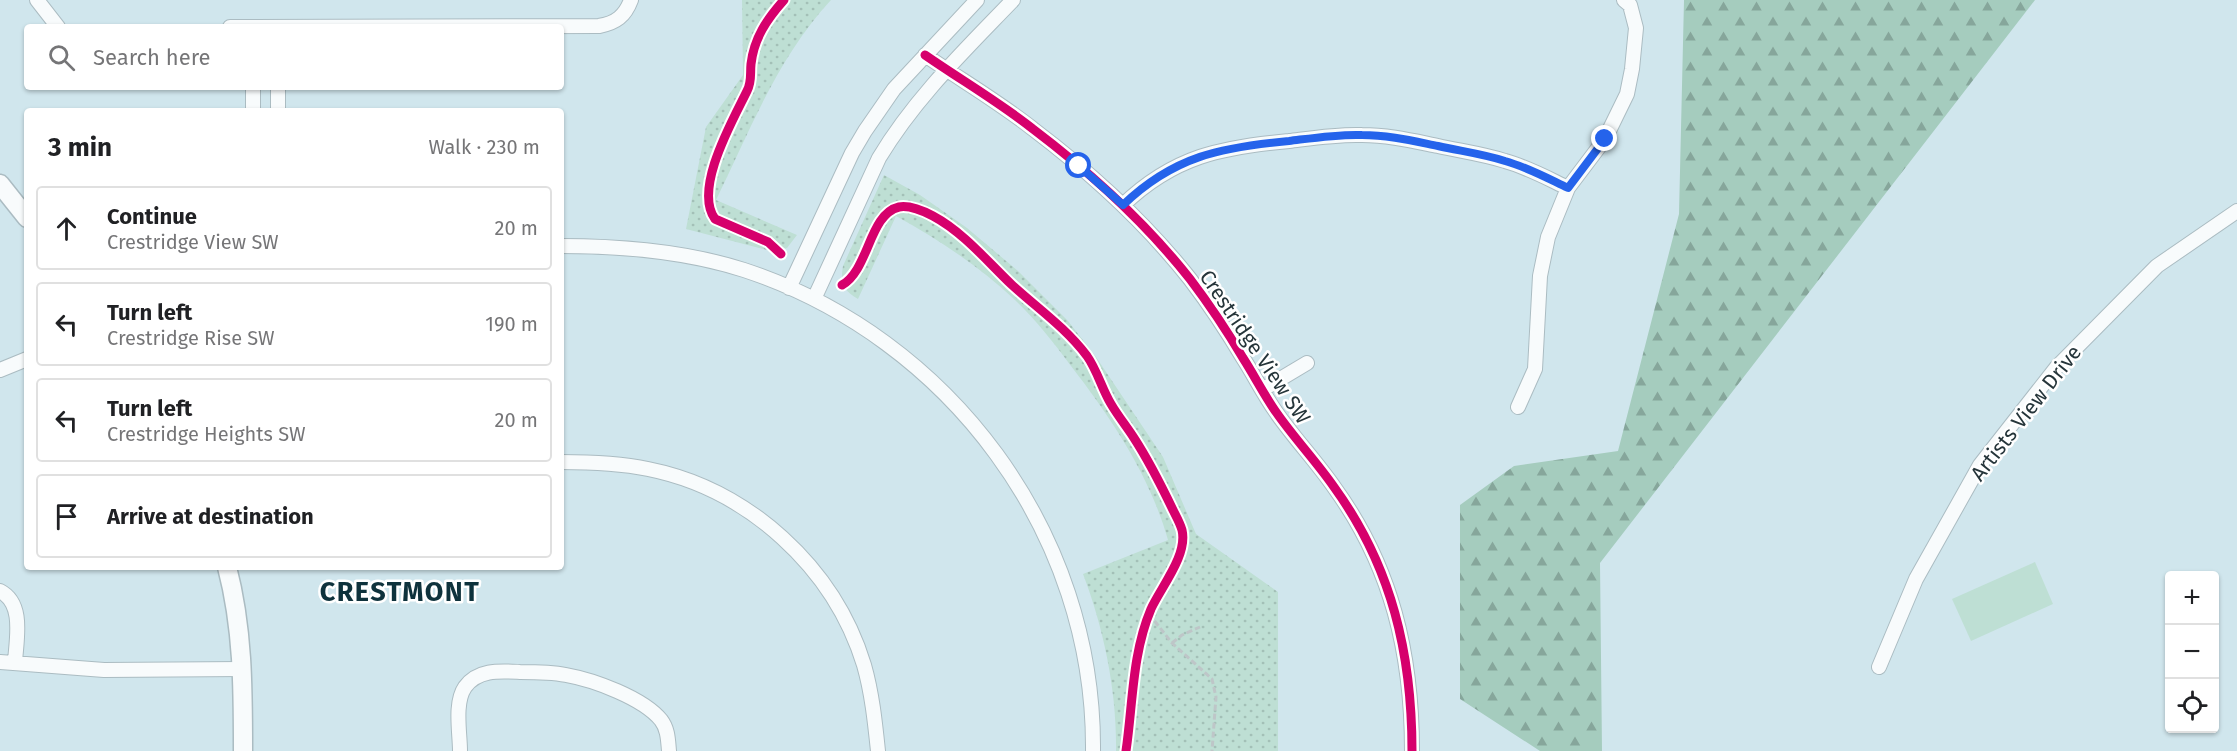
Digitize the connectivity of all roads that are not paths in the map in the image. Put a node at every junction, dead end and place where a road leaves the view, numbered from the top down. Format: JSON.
{"nodes":[{"id":1,"x":37,"y":0,"type":"edge"},
{"id":2,"x":631,"y":0,"type":"edge"},
{"id":3,"x":976,"y":0,"type":"edge"},
{"id":4,"x":1013,"y":0,"type":"edge"},
{"id":5,"x":1624,"y":0,"type":"edge"},
{"id":6,"x":56,"y":24,"type":"edge"},
{"id":7,"x":564,"y":26,"type":"edge"},
{"id":8,"x":925,"y":55,"type":"junction"},
{"id":9,"x":947,"y":70,"type":"junction"},
{"id":10,"x":253,"y":90,"type":"edge"},
{"id":11,"x":278,"y":90,"type":"edge"},
{"id":12,"x":253,"y":108,"type":"edge"},
{"id":13,"x":278,"y":108,"type":"edge"},
{"id":14,"x":0,"y":184,"type":"edge"},
{"id":15,"x":1568,"y":188,"type":"junction"},
{"id":16,"x":1123,"y":205,"type":"junction"},
{"id":17,"x":2237,"y":211,"type":"edge"},
{"id":18,"x":24,"y":214,"type":"edge"},
{"id":19,"x":564,"y":246,"type":"edge"},
{"id":20,"x":789,"y":288,"type":"junction"},
{"id":21,"x":814,"y":299,"type":"junction"},
{"id":22,"x":24,"y":360,"type":"edge"},
{"id":23,"x":1308,"y":363,"type":"dead end"},
{"id":24,"x":0,"y":370,"type":"edge"},
{"id":25,"x":1262,"y":390,"type":"junction"},
{"id":26,"x":1518,"y":407,"type":"dead end"},
{"id":27,"x":564,"y":462,"type":"edge"},
{"id":28,"x":228,"y":570,"type":"edge"},
{"id":29,"x":0,"y":591,"type":"edge"},
{"id":30,"x":0,"y":662,"type":"edge"},
{"id":31,"x":15,"y":663,"type":"junction"},
{"id":32,"x":1879,"y":667,"type":"dead end"},
{"id":33,"x":243,"y":669,"type":"junction"},
{"id":34,"x":243,"y":751,"type":"edge"},
{"id":35,"x":460,"y":751,"type":"edge"},
{"id":36,"x":669,"y":751,"type":"edge"},
{"id":37,"x":878,"y":751,"type":"edge"},
{"id":38,"x":1093,"y":751,"type":"edge"},
{"id":39,"x":1412,"y":751,"type":"edge"}],
"edges":[{"from":1,"to":6,"type":"street"},
{"from":2,"to":7,"type":"street"},
{"from":3,"to":8,"type":"street"},
{"from":4,"to":9,"type":"street"},
{"from":5,"to":15,"type":"street"},
{"from":8,"to":9,"type":"street","name":"Crestridge View SW"},
{"from":8,"to":20,"type":"street"},
{"from":9,"to":16,"type":"street","name":"Crestridge View SW"},
{"from":9,"to":21,"type":"street"},
{"from":10,"to":12,"type":"street"},
{"from":11,"to":13,"type":"street"},
{"from":14,"to":18,"type":"street"},
{"from":15,"to":16,"type":"street"},
{"from":15,"to":26,"type":"street"},
{"from":16,"to":25,"type":"street","name":"Crestridge View SW"},
{"from":17,"to":32,"type":"street","name":"Artists View Drive"},
{"from":19,"to":20,"type":"street"},
{"from":20,"to":21,"type":"street"},
{"from":21,"to":38,"type":"street"},
{"from":22,"to":24,"type":"street"},
{"from":23,"to":25,"type":"street"},
{"from":25,"to":39,"type":"street","name":"Crestridge View SW"},
{"from":27,"to":37,"type":"street"},
{"from":28,"to":33,"type":"street"},
{"from":29,"to":31,"type":"street"},
{"from":30,"to":31,"type":"street"},
{"from":31,"to":33,"type":"street"},
{"from":33,"to":34,"type":"street"},
{"from":35,"to":36,"type":"street"}]}
